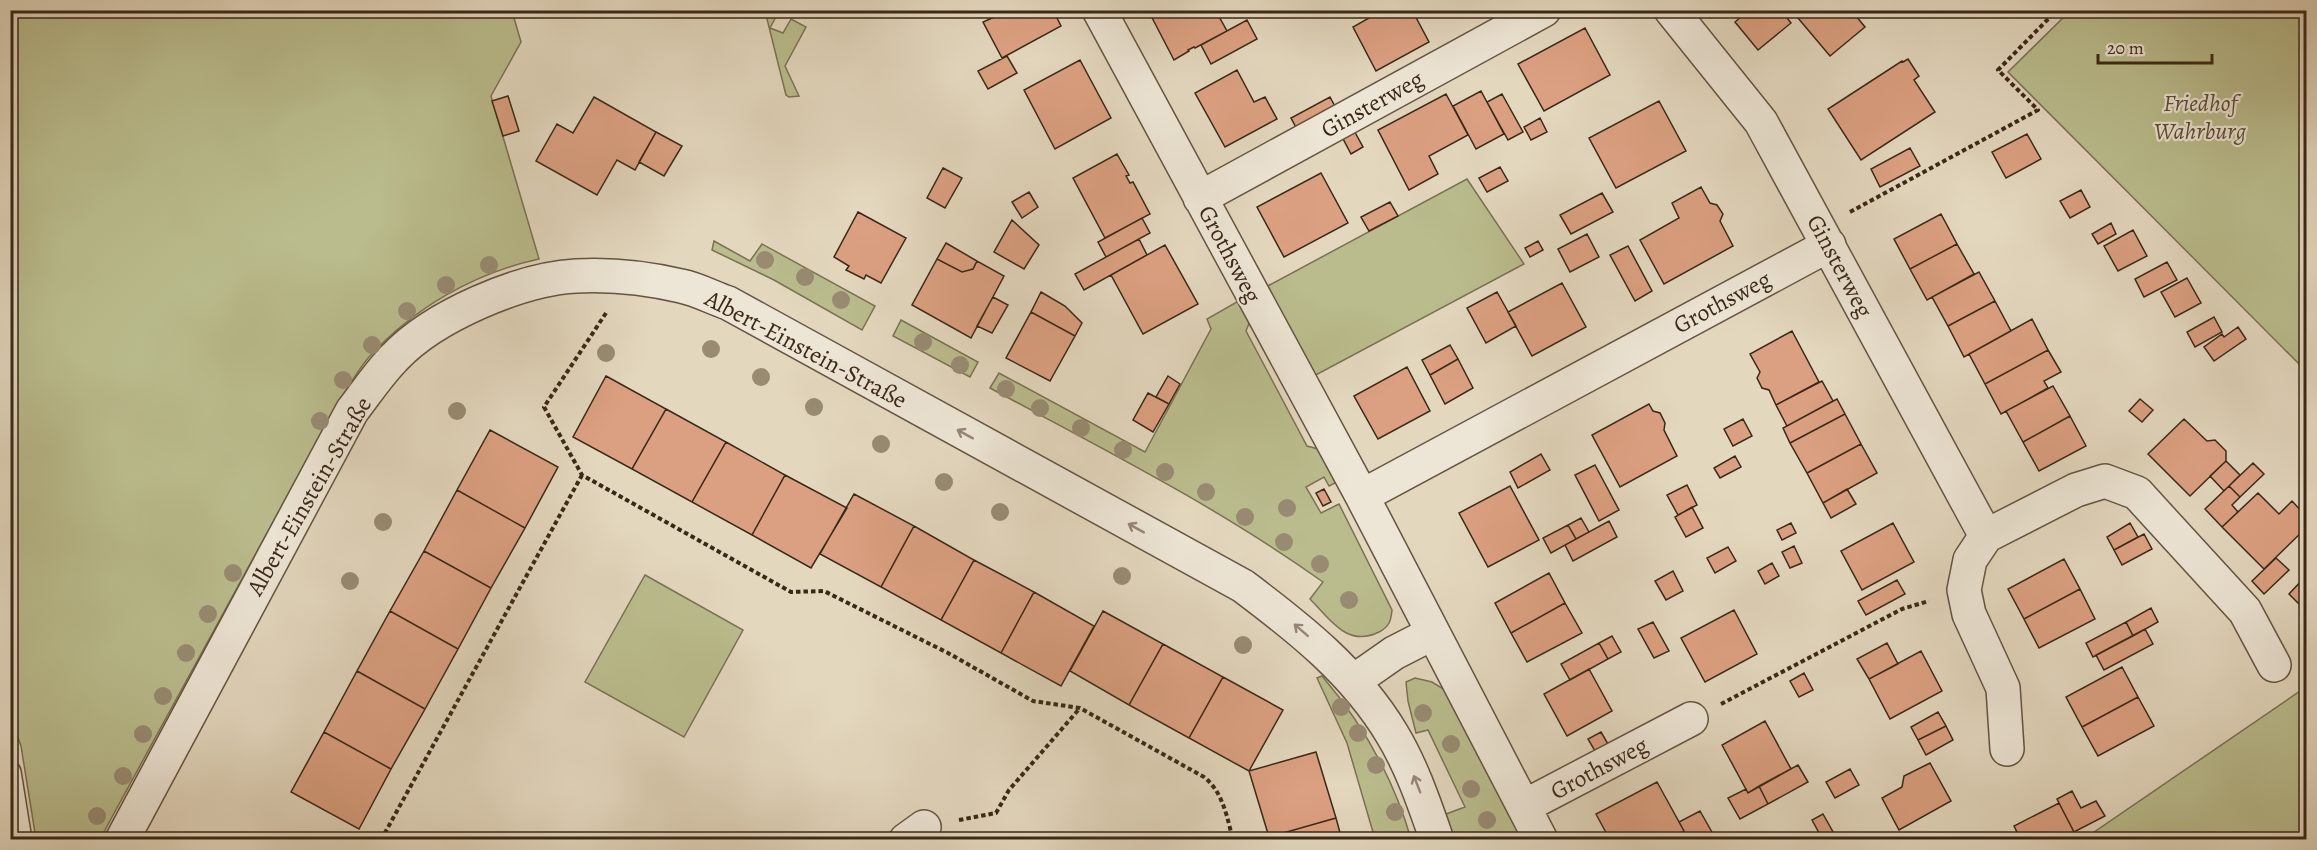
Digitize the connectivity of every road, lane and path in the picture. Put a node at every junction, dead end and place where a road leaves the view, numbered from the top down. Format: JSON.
{"nodes":[{"id":1,"x":1099,"y":10,"type":"edge"},
{"id":2,"x":1544,"y":10,"type":"edge"},
{"id":3,"x":1671,"y":10,"type":"edge"},
{"id":4,"x":2057,"y":10,"type":"edge"},
{"id":5,"x":1200,"y":198,"type":"junction"},
{"id":6,"x":1825,"y":236,"type":"junction"},
{"id":7,"x":629,"y":277,"type":"junction"},
{"id":8,"x":582,"y":475,"type":"junction"},
{"id":9,"x":1362,"y":496,"type":"junction"},
{"id":10,"x":1986,"y":536,"type":"junction"},
{"id":11,"x":1964,"y":590,"type":"junction"},
{"id":12,"x":1433,"y":633,"type":"junction"},
{"id":13,"x":2274,"y":665,"type":"dead end"},
{"id":14,"x":1354,"y":681,"type":"junction"},
{"id":15,"x":1080,"y":708,"type":"junction"},
{"id":16,"x":1690,"y":719,"type":"joint"},
{"id":17,"x":2007,"y":749,"type":"dead end"},
{"id":18,"x":10,"y":772,"type":"edge"},
{"id":19,"x":1526,"y":807,"type":"junction"},
{"id":20,"x":915,"y":833,"type":"edge"},
{"id":21,"x":21,"y":840,"type":"edge"},
{"id":22,"x":122,"y":840,"type":"edge"},
{"id":23,"x":381,"y":840,"type":"edge"},
{"id":24,"x":1233,"y":840,"type":"edge"},
{"id":25,"x":1437,"y":840,"type":"edge"},
{"id":26,"x":1541,"y":840,"type":"edge"}],
"edges":[{"from":1,"to":5,"type":"street","name":"Grothsweg"},
{"from":2,"to":5,"type":"street","name":"Ginsterweg"},
{"from":3,"to":6,"type":"street","name":"Ginsterweg"},
{"from":4,"to":6,"type":"path"},
{"from":5,"to":9,"type":"street","name":"Grothsweg"},
{"from":6,"to":9,"type":"street","name":"Grothsweg"},
{"from":6,"to":10,"type":"street","name":"Ginsterweg"},
{"from":7,"to":8,"type":"path"},
{"from":14,"to":7,"type":"street","name":"Albert-Einstein-Straße","one_way":true},
{"from":7,"to":22,"type":"street","name":"Albert-Einstein-Straße"},
{"from":8,"to":15,"type":"path"},
{"from":8,"to":23,"type":"path"},
{"from":9,"to":12,"type":"street","name":"Grothsweg"},
{"from":10,"to":11,"type":"street"},
{"from":10,"to":13,"type":"street"},
{"from":11,"to":16,"type":"path"},
{"from":11,"to":17,"type":"street"},
{"from":12,"to":14,"type":"street"},
{"from":12,"to":19,"type":"street","name":"Grothsweg"},
{"from":25,"to":14,"type":"street","name":"Albert-Einstein-Straße","one_way":true},
{"from":15,"to":20,"type":"path"},
{"from":15,"to":24,"type":"path"},
{"from":16,"to":19,"type":"street","name":"Grothsweg"},
{"from":18,"to":21,"type":"lane"},
{"from":19,"to":26,"type":"street","name":"Grothsweg"}]}
